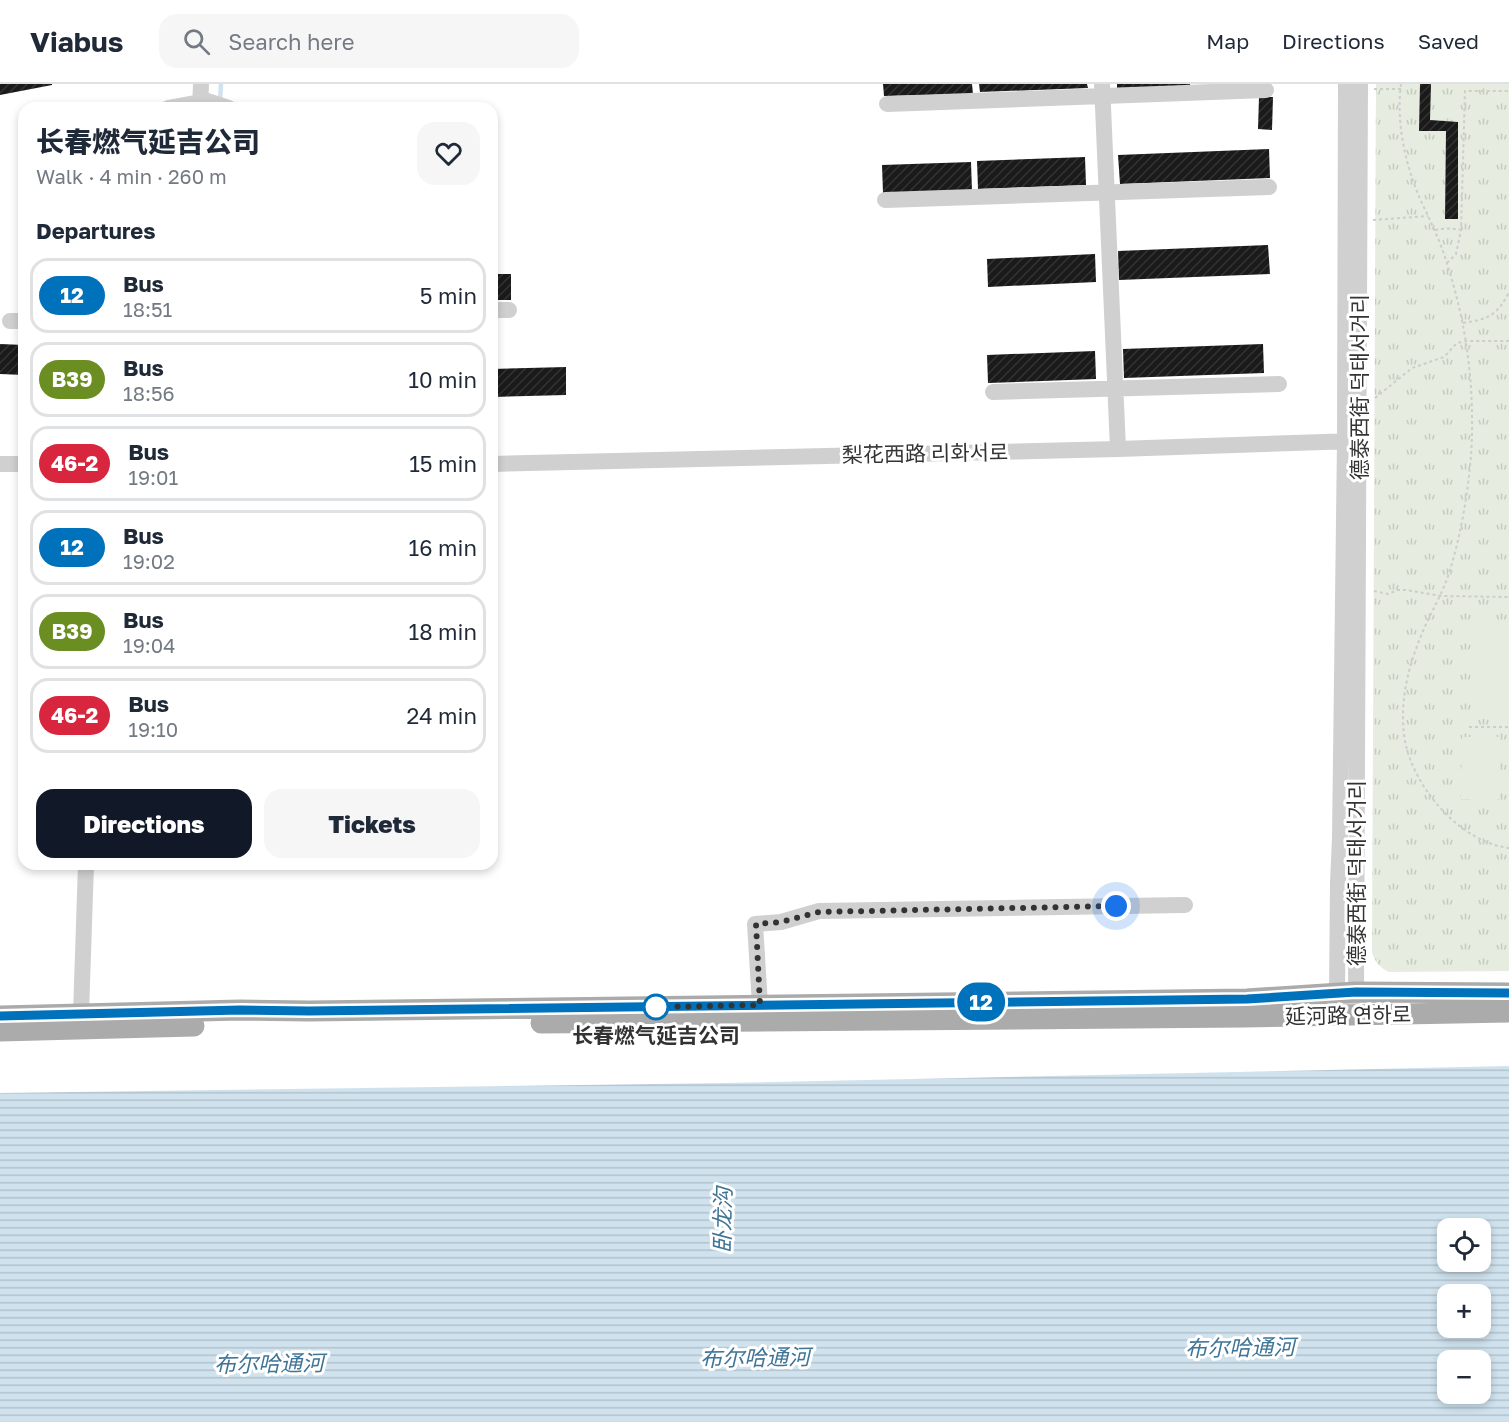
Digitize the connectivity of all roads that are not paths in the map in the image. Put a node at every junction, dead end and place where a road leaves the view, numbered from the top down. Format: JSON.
{"nodes":[{"id":1,"x":201,"y":84,"type":"edge"},
{"id":2,"x":1346,"y":84,"type":"edge"},
{"id":3,"x":1366,"y":86,"type":"edge"},
{"id":4,"x":1102,"y":90,"type":"edge"},
{"id":5,"x":1266,"y":90,"type":"dead end"},
{"id":6,"x":210,"y":102,"type":"edge"},
{"id":7,"x":887,"y":104,"type":"dead end"},
{"id":8,"x":1269,"y":188,"type":"dead end"},
{"id":9,"x":1107,"y":193,"type":"junction"},
{"id":10,"x":885,"y":200,"type":"dead end"},
{"id":11,"x":1279,"y":384,"type":"dead end"},
{"id":12,"x":1115,"y":388,"type":"junction"},
{"id":13,"x":993,"y":392,"type":"dead end"},
{"id":14,"x":1352,"y":441,"type":"junction"},
{"id":15,"x":1118,"y":449,"type":"junction"},
{"id":16,"x":0,"y":464,"type":"edge"},
{"id":17,"x":18,"y":464,"type":"edge"},
{"id":18,"x":498,"y":464,"type":"edge"},
{"id":19,"x":86,"y":870,"type":"edge"},
{"id":20,"x":1185,"y":905,"type":"dead end"},
{"id":21,"x":1346,"y":992,"type":"junction"},
{"id":22,"x":1509,"y":993,"type":"edge"},
{"id":23,"x":760,"y":1005,"type":"junction"},
{"id":24,"x":1509,"y":1012,"type":"edge"},
{"id":25,"x":81,"y":1014,"type":"junction"},
{"id":26,"x":1347,"y":1015,"type":"junction"},
{"id":27,"x":0,"y":1016,"type":"edge"},
{"id":28,"x":0,"y":1031,"type":"edge"}],
"edges":[{"from":1,"to":6,"type":"street"},
{"from":2,"to":14,"type":"street","name":"德泰西街 덕태서거리"},
{"from":3,"to":14,"type":"street","name":"德泰西街 덕태서거리"},
{"from":4,"to":5,"type":"street"},
{"from":4,"to":7,"type":"street"},
{"from":4,"to":9,"type":"street"},
{"from":8,"to":9,"type":"street"},
{"from":9,"to":10,"type":"street"},
{"from":9,"to":12,"type":"street"},
{"from":11,"to":12,"type":"street"},
{"from":12,"to":13,"type":"street"},
{"from":12,"to":15,"type":"street"},
{"from":14,"to":15,"type":"street","name":"梨花西路 리화서로"},
{"from":14,"to":21,"type":"street","name":"德泰西街 덕태서거리"},
{"from":15,"to":18,"type":"street","name":"梨花西路 리화서로"},
{"from":16,"to":17,"type":"street"},
{"from":19,"to":25,"type":"street"},
{"from":20,"to":23,"type":"street"},
{"from":21,"to":22,"type":"main road","name":"延河路 연하로"},
{"from":21,"to":23,"type":"main road","name":"延河路 연하로"},
{"from":21,"to":26,"type":"street","name":"德泰西街 덕태서거리"},
{"from":23,"to":25,"type":"main road","name":"延河路 연하로"},
{"from":24,"to":26,"type":"main road","name":"延河路 연하로"},
{"from":25,"to":27,"type":"main road","name":"延河路 연하로"},
{"from":26,"to":28,"type":"main road","name":"延河路 연하로"}]}
